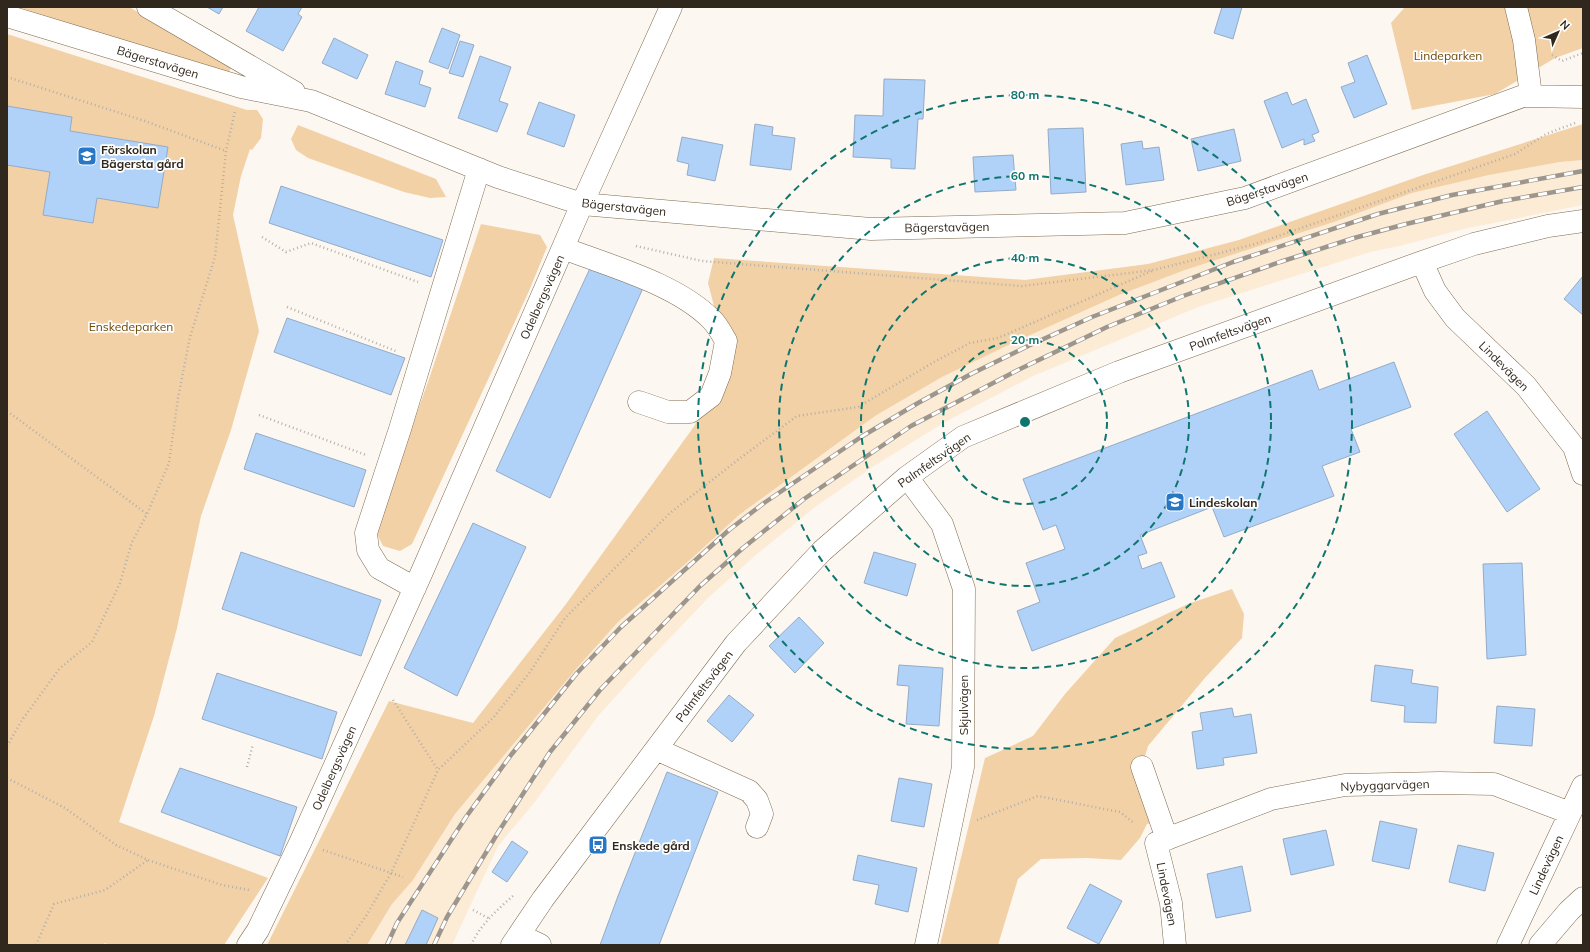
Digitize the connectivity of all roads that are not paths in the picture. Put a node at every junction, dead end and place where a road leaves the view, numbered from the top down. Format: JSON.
{"nodes":[{"id":1,"x":148,"y":7,"type":"edge"},
{"id":2,"x":671,"y":7,"type":"edge"},
{"id":3,"x":1516,"y":7,"type":"edge"},
{"id":4,"x":7,"y":16,"type":"edge"},
{"id":5,"x":1531,"y":96,"type":"junction"},
{"id":6,"x":1583,"y":97,"type":"edge"},
{"id":7,"x":311,"y":101,"type":"junction"},
{"id":8,"x":479,"y":169,"type":"junction"},
{"id":9,"x":582,"y":204,"type":"junction"},
{"id":10,"x":1583,"y":221,"type":"edge"},
{"id":11,"x":563,"y":248,"type":"junction"},
{"id":12,"x":1422,"y":262,"type":"junction"},
{"id":13,"x":639,"y":402,"type":"dead end"},
{"id":14,"x":1583,"y":474,"type":"edge"},
{"id":15,"x":907,"y":477,"type":"junction"},
{"id":16,"x":415,"y":588,"type":"junction"},
{"id":17,"x":656,"y":749,"type":"junction"},
{"id":18,"x":1142,"y":767,"type":"dead end"},
{"id":19,"x":1583,"y":786,"type":"edge"},
{"id":20,"x":1570,"y":813,"type":"junction"},
{"id":21,"x":757,"y":827,"type":"dead end"},
{"id":22,"x":1162,"y":841,"type":"junction"},
{"id":23,"x":1583,"y":898,"type":"edge"},
{"id":24,"x":515,"y":940,"type":"edge"},
{"id":25,"x":248,"y":945,"type":"edge"},
{"id":26,"x":540,"y":945,"type":"edge"},
{"id":27,"x":926,"y":945,"type":"edge"},
{"id":28,"x":1175,"y":945,"type":"edge"},
{"id":29,"x":1508,"y":945,"type":"edge"},
{"id":30,"x":1540,"y":945,"type":"edge"}],
"edges":[{"from":1,"to":7,"type":"street","name":"Bägerstavägen"},
{"from":2,"to":9,"type":"street","name":"Odelbergsvägen"},
{"from":3,"to":5,"type":"street"},
{"from":4,"to":7,"type":"street","name":"Bägerstavägen"},
{"from":5,"to":6,"type":"street","name":"Bägerstavägen"},
{"from":5,"to":9,"type":"street","name":"Bägerstavägen"},
{"from":7,"to":8,"type":"street","name":"Bägerstavägen"},
{"from":8,"to":9,"type":"street","name":"Bägerstavägen"},
{"from":8,"to":16,"type":"street"},
{"from":9,"to":11,"type":"street","name":"Odelbergsvägen"},
{"from":10,"to":12,"type":"street","name":"Palmfeltsvägen"},
{"from":11,"to":13,"type":"street"},
{"from":11,"to":16,"type":"street","name":"Odelbergsvägen"},
{"from":12,"to":14,"type":"street","name":"Lindevägen"},
{"from":12,"to":15,"type":"street","name":"Palmfeltsvägen"},
{"from":15,"to":17,"type":"street","name":"Palmfeltsvägen"},
{"from":15,"to":27,"type":"street","name":"Skjulvägen"},
{"from":16,"to":25,"type":"street","name":"Odelbergsvägen"},
{"from":17,"to":21,"type":"street"},
{"from":17,"to":24,"type":"street","name":"Palmfeltsvägen"},
{"from":18,"to":22,"type":"street","name":"Lindevägen"},
{"from":19,"to":20,"type":"street","name":"Lindevägen"},
{"from":20,"to":22,"type":"street","name":"Nybyggarvägen"},
{"from":20,"to":29,"type":"street","name":"Lindevägen"},
{"from":22,"to":28,"type":"street","name":"Lindevägen"},
{"from":23,"to":30,"type":"street"},
{"from":24,"to":26,"type":"street"}]}
